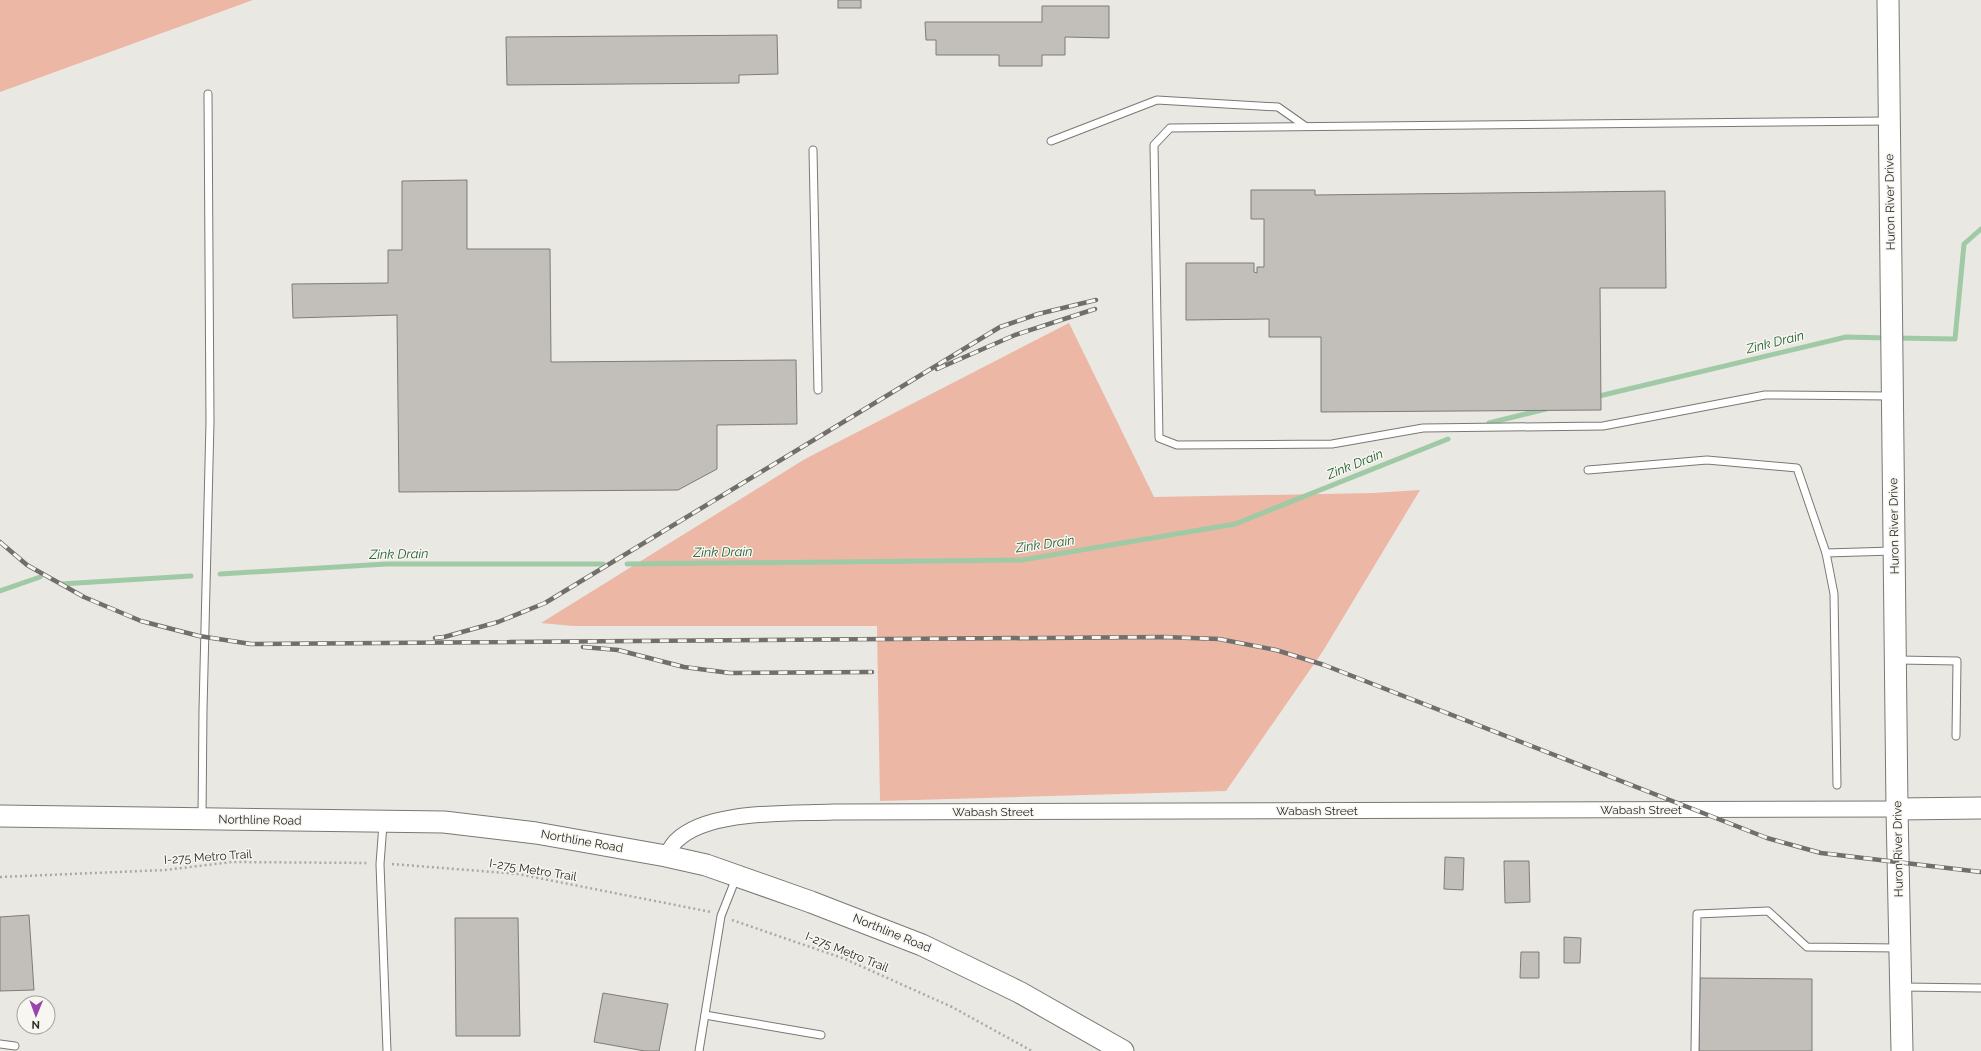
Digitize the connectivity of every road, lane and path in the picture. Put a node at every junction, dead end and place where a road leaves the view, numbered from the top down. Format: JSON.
{"nodes":[{"id":1,"x":1888,"y":0,"type":"edge"},
{"id":2,"x":208,"y":94,"type":"dead end"},
{"id":3,"x":1889,"y":121,"type":"junction"},
{"id":4,"x":1306,"y":126,"type":"junction"},
{"id":5,"x":1051,"y":141,"type":"dead end"},
{"id":6,"x":813,"y":150,"type":"dead end"},
{"id":7,"x":818,"y":390,"type":"dead end"},
{"id":8,"x":1892,"y":396,"type":"junction"},
{"id":9,"x":1588,"y":470,"type":"dead end"},
{"id":10,"x":1895,"y":551,"type":"junction"},
{"id":11,"x":1826,"y":552,"type":"junction"},
{"id":12,"x":1896,"y":660,"type":"junction"},
{"id":13,"x":1956,"y":736,"type":"dead end"},
{"id":14,"x":1837,"y":785,"type":"dead end"},
{"id":15,"x":1981,"y":808,"type":"edge"},
{"id":16,"x":1897,"y":809,"type":"junction"},
{"id":17,"x":0,"y":816,"type":"edge"},
{"id":18,"x":202,"y":819,"type":"junction"},
{"id":19,"x":383,"y":822,"type":"junction"},
{"id":20,"x":666,"y":856,"type":"junction"},
{"id":21,"x":380,"y":864,"type":"junction"},
{"id":22,"x":737,"y":876,"type":"junction"},
{"id":23,"x":0,"y":877,"type":"edge"},
{"id":24,"x":721,"y":916,"type":"junction"},
{"id":25,"x":1900,"y":948,"type":"junction"},
{"id":26,"x":1902,"y":986,"type":"junction"},
{"id":27,"x":1981,"y":988,"type":"edge"},
{"id":28,"x":705,"y":1015,"type":"junction"},
{"id":29,"x":821,"y":1035,"type":"dead end"},
{"id":30,"x":0,"y":1044,"type":"edge"},
{"id":31,"x":15,"y":1046,"type":"dead end"},
{"id":32,"x":386,"y":1051,"type":"edge"},
{"id":33,"x":699,"y":1051,"type":"edge"},
{"id":34,"x":1032,"y":1051,"type":"edge"},
{"id":35,"x":1123,"y":1051,"type":"edge"},
{"id":36,"x":1695,"y":1051,"type":"edge"},
{"id":37,"x":1902,"y":1051,"type":"edge"}],
"edges":[{"from":1,"to":3,"type":"street","name":"Huron River Drive"},
{"from":2,"to":18,"type":"lane"},
{"from":3,"to":4,"type":"lane"},
{"from":3,"to":8,"type":"street","name":"Huron River Drive"},
{"from":4,"to":5,"type":"lane"},
{"from":4,"to":8,"type":"lane"},
{"from":6,"to":7,"type":"lane"},
{"from":8,"to":10,"type":"street","name":"Huron River Drive"},
{"from":9,"to":11,"type":"lane"},
{"from":10,"to":11,"type":"lane"},
{"from":10,"to":12,"type":"street","name":"Huron River Drive"},
{"from":11,"to":14,"type":"lane"},
{"from":12,"to":13,"type":"lane"},
{"from":12,"to":16,"type":"street","name":"Huron River Drive"},
{"from":15,"to":16,"type":"street","name":"Wabash Street"},
{"from":16,"to":20,"type":"street","name":"Wabash Street"},
{"from":16,"to":25,"type":"street","name":"Huron River Drive"},
{"from":17,"to":18,"type":"street","name":"Northline Road"},
{"from":18,"to":19,"type":"street","name":"Northline Road"},
{"from":19,"to":20,"type":"street","name":"Northline Road"},
{"from":19,"to":21,"type":"lane"},
{"from":20,"to":22,"type":"street","name":"Northline Road"},
{"from":21,"to":23,"type":"path","name":"I-275 Metro Trail"},
{"from":21,"to":24,"type":"path","name":"I-275 Metro Trail"},
{"from":21,"to":32,"type":"lane"},
{"from":22,"to":24,"type":"lane"},
{"from":22,"to":35,"type":"street","name":"Northline Road"},
{"from":24,"to":28,"type":"lane"},
{"from":24,"to":34,"type":"path","name":"I-275 Metro Trail"},
{"from":25,"to":26,"type":"street","name":"Huron River Drive"},
{"from":25,"to":36,"type":"lane"},
{"from":26,"to":27,"type":"lane"},
{"from":26,"to":37,"type":"street","name":"Huron River Drive"},
{"from":28,"to":29,"type":"lane"},
{"from":28,"to":33,"type":"lane"},
{"from":30,"to":31,"type":"lane"}]}
